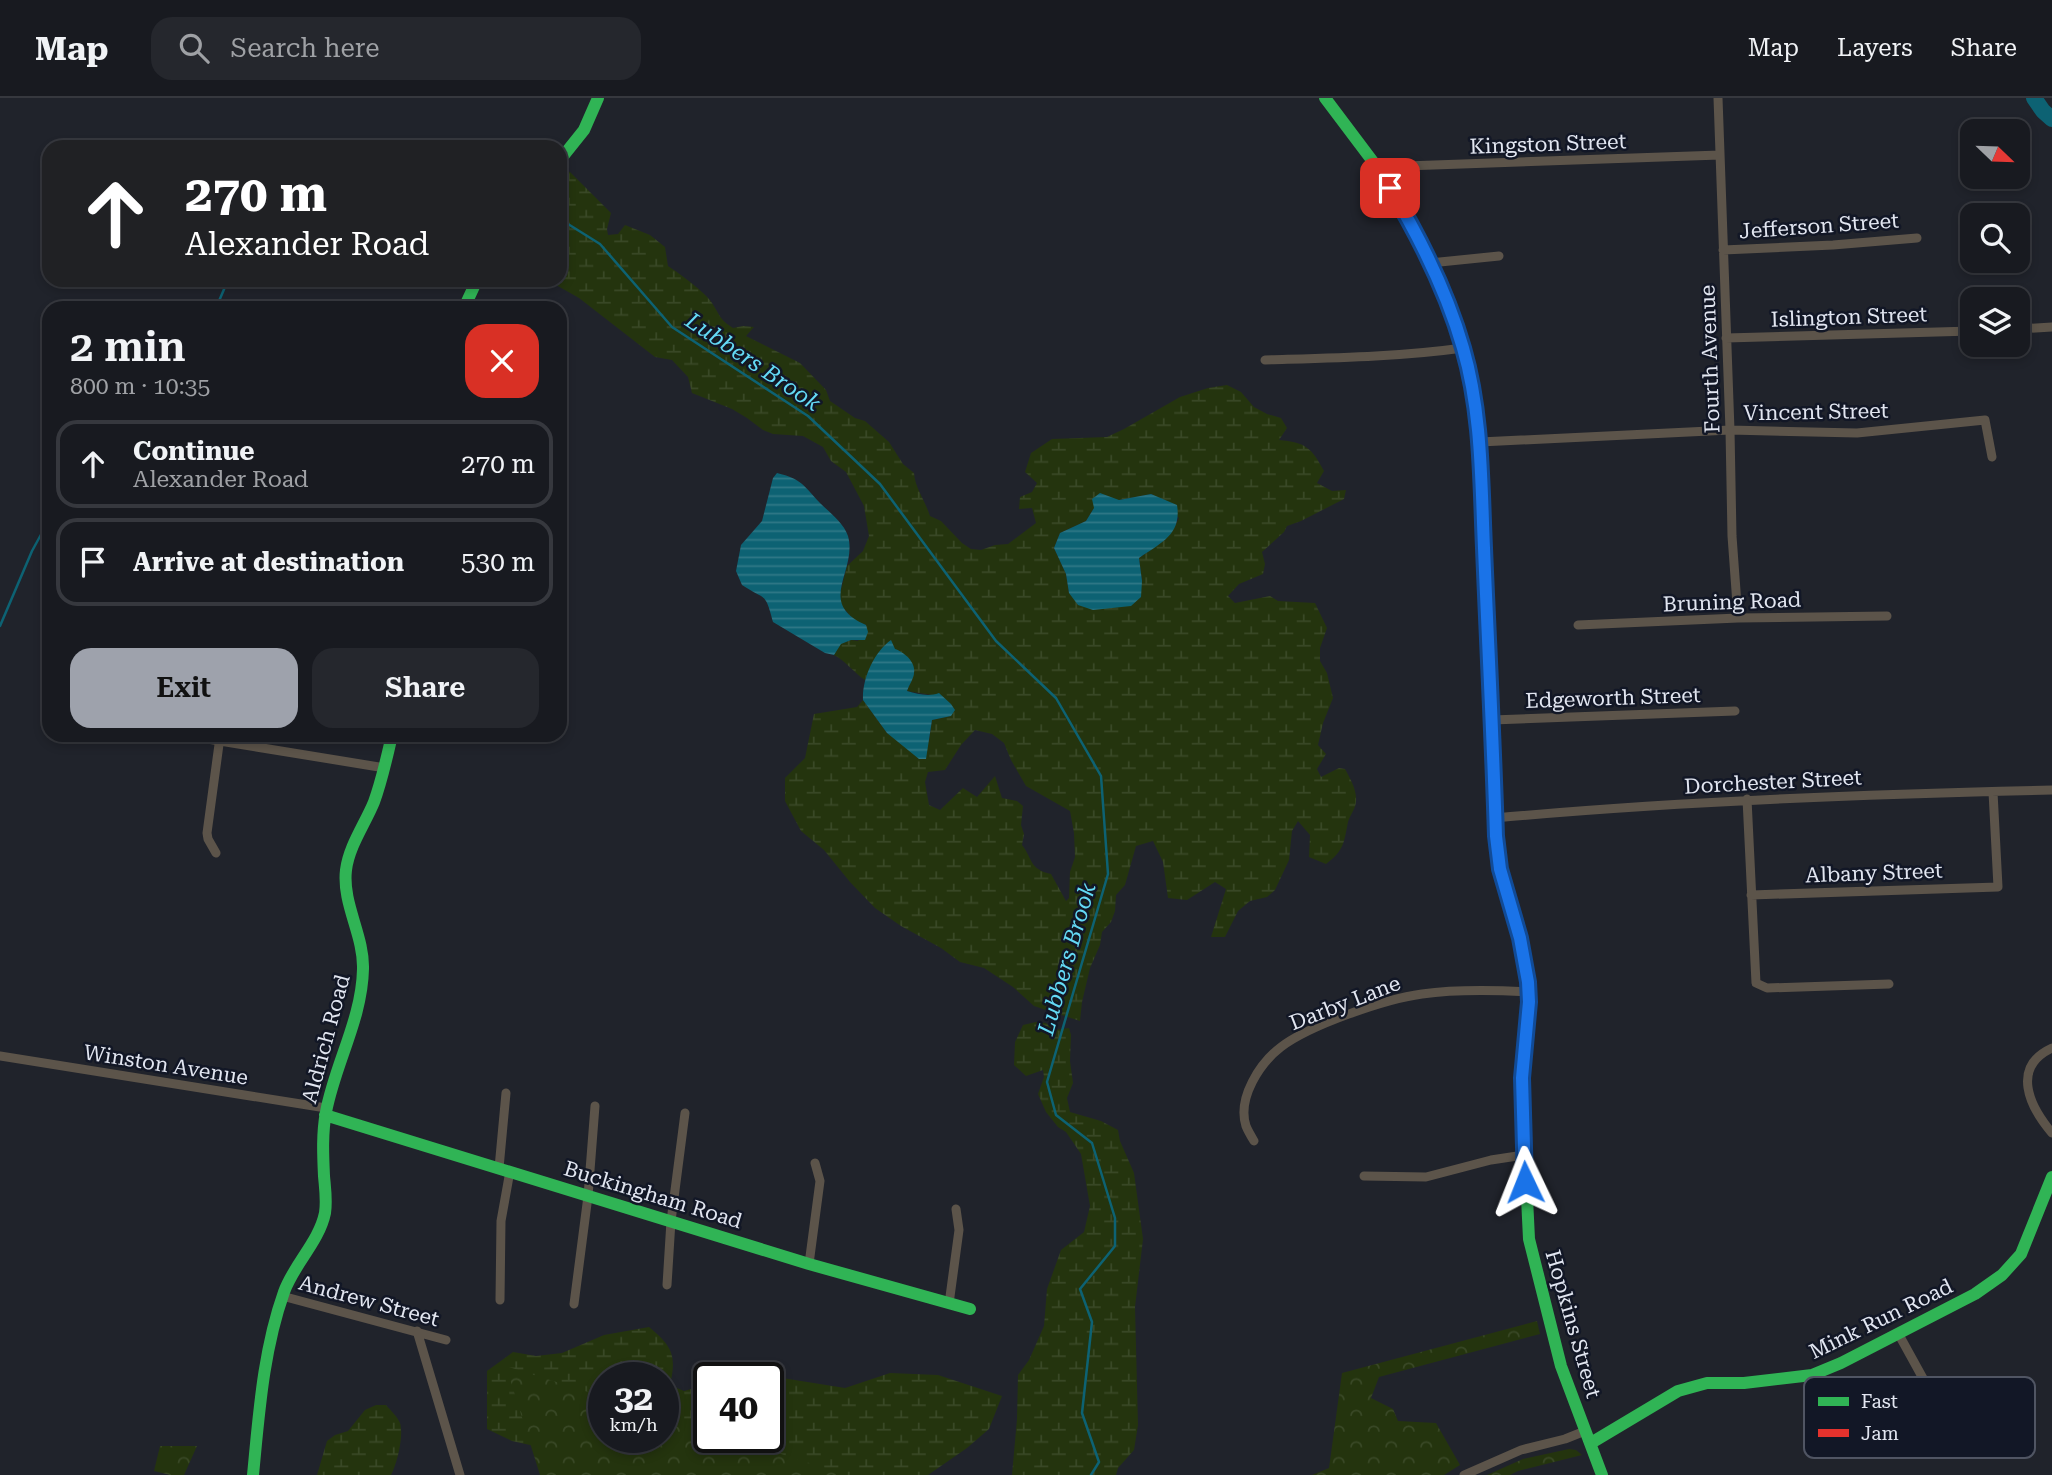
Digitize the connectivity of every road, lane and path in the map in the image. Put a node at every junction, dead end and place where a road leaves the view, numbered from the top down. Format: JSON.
{"nodes":[{"id":1,"x":598,"y":98,"type":"edge"},
{"id":2,"x":1325,"y":98,"type":"edge"},
{"id":3,"x":1718,"y":98,"type":"edge"},
{"id":4,"x":567,"y":151,"type":"edge"},
{"id":5,"x":1720,"y":155,"type":"junction"},
{"id":6,"x":1377,"y":167,"type":"junction"},
{"id":7,"x":1917,"y":238,"type":"dead end"},
{"id":8,"x":1723,"y":250,"type":"junction"},
{"id":9,"x":1499,"y":256,"type":"dead end"},
{"id":10,"x":1430,"y":263,"type":"junction"},
{"id":11,"x":2052,"y":327,"type":"edge"},
{"id":12,"x":2030,"y":328,"type":"edge"},
{"id":13,"x":1960,"y":331,"type":"edge"},
{"id":14,"x":1726,"y":338,"type":"junction"},
{"id":15,"x":1463,"y":348,"type":"junction"},
{"id":16,"x":1265,"y":359,"type":"dead end"},
{"id":17,"x":1730,"y":430,"type":"junction"},
{"id":18,"x":1480,"y":442,"type":"junction"},
{"id":19,"x":1992,"y":457,"type":"dead end"},
{"id":20,"x":1887,"y":616,"type":"dead end"},
{"id":21,"x":1738,"y":618,"type":"junction"},
{"id":22,"x":1578,"y":625,"type":"dead end"},
{"id":23,"x":1735,"y":711,"type":"dead end"},
{"id":24,"x":1492,"y":720,"type":"junction"},
{"id":25,"x":219,"y":742,"type":"edge"},
{"id":26,"x":242,"y":742,"type":"edge"},
{"id":27,"x":391,"y":742,"type":"edge"},
{"id":28,"x":385,"y":768,"type":"junction"},
{"id":29,"x":2052,"y":790,"type":"edge"},
{"id":30,"x":1993,"y":792,"type":"junction"},
{"id":31,"x":1747,"y":799,"type":"junction"},
{"id":32,"x":1495,"y":818,"type":"junction"},
{"id":33,"x":216,"y":853,"type":"dead end"},
{"id":34,"x":1751,"y":895,"type":"junction"},
{"id":35,"x":1889,"y":984,"type":"dead end"},
{"id":36,"x":1529,"y":992,"type":"junction"},
{"id":37,"x":2052,"y":1048,"type":"edge"},
{"id":38,"x":0,"y":1056,"type":"edge"},
{"id":39,"x":506,"y":1093,"type":"dead end"},
{"id":40,"x":596,"y":1106,"type":"dead end"},
{"id":41,"x":326,"y":1112,"type":"junction"},
{"id":42,"x":685,"y":1113,"type":"dead end"},
{"id":43,"x":2052,"y":1133,"type":"edge"},
{"id":44,"x":1254,"y":1141,"type":"dead end"},
{"id":45,"x":1524,"y":1155,"type":"junction"},
{"id":46,"x":815,"y":1163,"type":"dead end"},
{"id":47,"x":504,"y":1169,"type":"junction"},
{"id":48,"x":1364,"y":1176,"type":"dead end"},
{"id":49,"x":2052,"y":1177,"type":"edge"},
{"id":50,"x":588,"y":1196,"type":"junction"},
{"id":51,"x":956,"y":1209,"type":"dead end"},
{"id":52,"x":671,"y":1221,"type":"junction"},
{"id":53,"x":809,"y":1264,"type":"junction"},
{"id":54,"x":667,"y":1285,"type":"dead end"},
{"id":55,"x":282,"y":1296,"type":"junction"},
{"id":56,"x":500,"y":1300,"type":"dead end"},
{"id":57,"x":574,"y":1304,"type":"dead end"},
{"id":58,"x":949,"y":1304,"type":"junction"},
{"id":59,"x":971,"y":1309,"type":"dead end"},
{"id":60,"x":416,"y":1331,"type":"junction"},
{"id":61,"x":1898,"y":1334,"type":"junction"},
{"id":62,"x":446,"y":1340,"type":"dead end"},
{"id":63,"x":1923,"y":1377,"type":"edge"},
{"id":64,"x":1588,"y":1437,"type":"junction"},
{"id":65,"x":253,"y":1475,"type":"edge"},
{"id":66,"x":460,"y":1475,"type":"edge"},
{"id":67,"x":1464,"y":1475,"type":"edge"},
{"id":68,"x":1602,"y":1475,"type":"edge"}],
"edges":[{"from":1,"to":4,"type":"street"},
{"from":2,"to":6,"type":"street","name":"Hopkins Street"},
{"from":3,"to":5,"type":"street","name":"Fourth Avenue"},
{"from":5,"to":6,"type":"street","name":"Kingston Street"},
{"from":5,"to":8,"type":"street","name":"Fourth Avenue"},
{"from":6,"to":10,"type":"street","name":"Hopkins Street"},
{"from":7,"to":8,"type":"street","name":"Jefferson Street"},
{"from":8,"to":14,"type":"street","name":"Fourth Avenue"},
{"from":9,"to":10,"type":"street"},
{"from":10,"to":15,"type":"street","name":"Hopkins Street"},
{"from":11,"to":12,"type":"street"},
{"from":13,"to":14,"type":"street","name":"Islington Street"},
{"from":14,"to":17,"type":"street","name":"Fourth Avenue"},
{"from":15,"to":16,"type":"street"},
{"from":15,"to":18,"type":"street","name":"Hopkins Street"},
{"from":17,"to":18,"type":"street","name":"Vincent Street"},
{"from":17,"to":19,"type":"street","name":"Vincent Street"},
{"from":17,"to":21,"type":"street","name":"Fourth Avenue"},
{"from":18,"to":24,"type":"street","name":"Hopkins Street"},
{"from":20,"to":21,"type":"street","name":"Bruning Road"},
{"from":21,"to":22,"type":"street","name":"Bruning Road"},
{"from":23,"to":24,"type":"street","name":"Edgeworth Street"},
{"from":24,"to":32,"type":"street","name":"Hopkins Street"},
{"from":25,"to":33,"type":"street"},
{"from":26,"to":28,"type":"street"},
{"from":27,"to":28,"type":"street","name":"Aldrich Road"},
{"from":28,"to":41,"type":"street","name":"Aldrich Road"},
{"from":29,"to":30,"type":"street","name":"Dorchester Street"},
{"from":30,"to":31,"type":"street","name":"Dorchester Street"},
{"from":30,"to":34,"type":"street","name":"Albany Street"},
{"from":31,"to":32,"type":"street","name":"Dorchester Street"},
{"from":31,"to":34,"type":"street"},
{"from":32,"to":36,"type":"street","name":"Hopkins Street"},
{"from":34,"to":35,"type":"street"},
{"from":36,"to":44,"type":"street","name":"Darby Lane"},
{"from":36,"to":45,"type":"street","name":"Hopkins Street"},
{"from":37,"to":43,"type":"street"},
{"from":38,"to":41,"type":"street","name":"Winston Avenue"},
{"from":39,"to":47,"type":"street"},
{"from":40,"to":50,"type":"street"},
{"from":41,"to":47,"type":"street","name":"Buckingham Road"},
{"from":41,"to":55,"type":"street","name":"Aldrich Road"},
{"from":42,"to":52,"type":"street"},
{"from":45,"to":48,"type":"street"},
{"from":45,"to":64,"type":"street","name":"Hopkins Street"},
{"from":46,"to":53,"type":"street"},
{"from":47,"to":50,"type":"street","name":"Buckingham Road"},
{"from":47,"to":56,"type":"street"},
{"from":49,"to":61,"type":"street","name":"Mink Run Road"},
{"from":50,"to":52,"type":"street","name":"Buckingham Road"},
{"from":50,"to":57,"type":"street"},
{"from":51,"to":58,"type":"street"},
{"from":52,"to":53,"type":"street","name":"Buckingham Road"},
{"from":52,"to":54,"type":"street"},
{"from":53,"to":58,"type":"street","name":"Buckingham Road"},
{"from":55,"to":60,"type":"street","name":"Andrew Street"},
{"from":55,"to":65,"type":"street","name":"Aldrich Road"},
{"from":58,"to":59,"type":"street","name":"Buckingham Road"},
{"from":60,"to":62,"type":"street","name":"Andrew Street"},
{"from":60,"to":66,"type":"street"},
{"from":61,"to":63,"type":"street"},
{"from":61,"to":64,"type":"street","name":"Mink Run Road"},
{"from":64,"to":67,"type":"street"},
{"from":64,"to":68,"type":"street","name":"Hopkins Street"}]}
